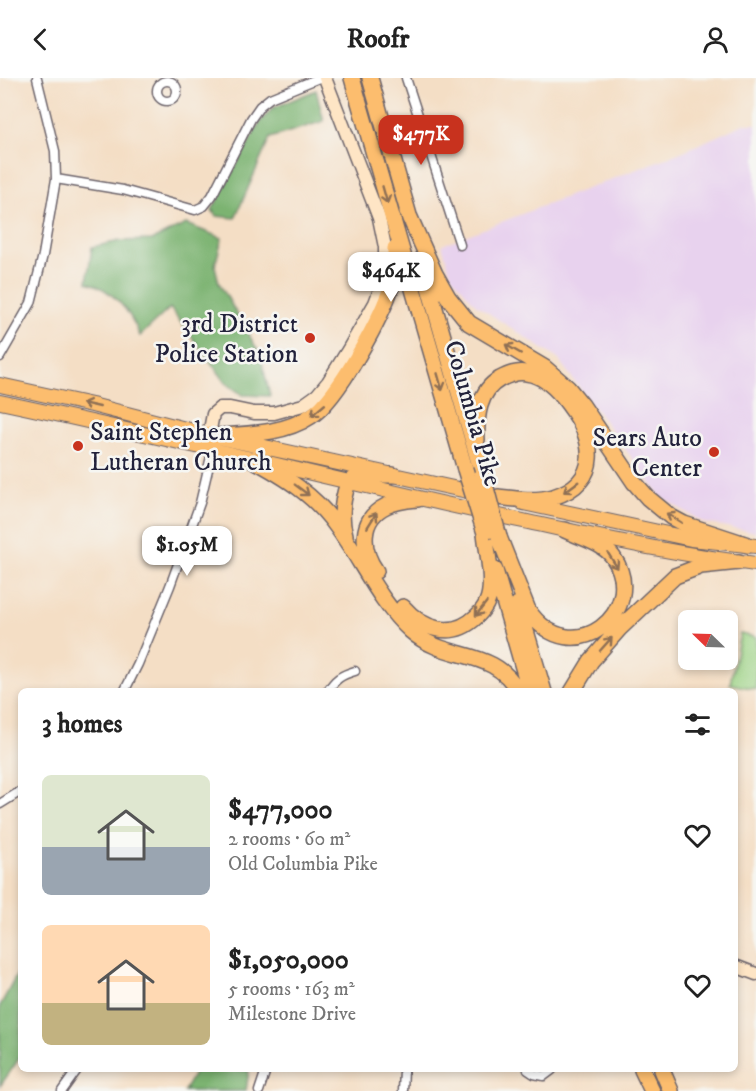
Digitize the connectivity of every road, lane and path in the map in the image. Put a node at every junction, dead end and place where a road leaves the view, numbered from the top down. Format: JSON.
{"nodes":[{"id":1,"x":37,"y":78,"type":"edge"},
{"id":2,"x":319,"y":78,"type":"edge"},
{"id":3,"x":325,"y":78,"type":"edge"},
{"id":4,"x":352,"y":78,"type":"edge"},
{"id":5,"x":370,"y":78,"type":"edge"},
{"id":6,"x":406,"y":78,"type":"edge"},
{"id":7,"x":56,"y":179,"type":"junction"},
{"id":8,"x":407,"y":211,"type":"junction"},
{"id":9,"x":395,"y":227,"type":"junction"},
{"id":10,"x":460,"y":245,"type":"dead end"},
{"id":11,"x":0,"y":357,"type":"edge"},
{"id":12,"x":0,"y":385,"type":"edge"},
{"id":13,"x":0,"y":402,"type":"edge"},
{"id":14,"x":213,"y":440,"type":"junction"},
{"id":15,"x":252,"y":459,"type":"junction"},
{"id":16,"x":475,"y":468,"type":"junction"},
{"id":17,"x":393,"y":475,"type":"junction"},
{"id":18,"x":348,"y":483,"type":"junction"},
{"id":19,"x":498,"y":497,"type":"junction"},
{"id":20,"x":418,"y":499,"type":"junction"},
{"id":21,"x":566,"y":530,"type":"junction"},
{"id":22,"x":492,"y":535,"type":"junction"},
{"id":23,"x":348,"y":543,"type":"junction"},
{"id":24,"x":642,"y":546,"type":"junction"},
{"id":25,"x":753,"y":548,"type":"edge"},
{"id":26,"x":739,"y":562,"type":"junction"},
{"id":27,"x":756,"y":564,"type":"edge"},
{"id":28,"x":355,"y":671,"type":"dead end"},
{"id":29,"x":126,"y":688,"type":"edge"},
{"id":30,"x":330,"y":688,"type":"edge"},
{"id":31,"x":516,"y":688,"type":"edge"},
{"id":32,"x":529,"y":688,"type":"edge"},
{"id":33,"x":543,"y":688,"type":"edge"},
{"id":34,"x":574,"y":688,"type":"edge"},
{"id":35,"x":18,"y":793,"type":"edge"},
{"id":36,"x":0,"y":804,"type":"edge"},
{"id":37,"x":738,"y":967,"type":"edge"},
{"id":38,"x":756,"y":974,"type":"edge"},
{"id":39,"x":76,"y":1072,"type":"edge"},
{"id":40,"x":265,"y":1072,"type":"edge"},
{"id":41,"x":404,"y":1072,"type":"edge"},
{"id":42,"x":531,"y":1072,"type":"edge"},
{"id":43,"x":549,"y":1072,"type":"edge"},
{"id":44,"x":643,"y":1072,"type":"edge"},
{"id":45,"x":663,"y":1072,"type":"edge"},
{"id":46,"x":62,"y":1091,"type":"edge"},
{"id":47,"x":259,"y":1091,"type":"edge"},
{"id":48,"x":403,"y":1091,"type":"edge"},
{"id":49,"x":652,"y":1091,"type":"edge"},
{"id":50,"x":671,"y":1091,"type":"edge"}],
"edges":[{"from":1,"to":7,"type":"street"},
{"from":2,"to":7,"type":"street"},
{"from":3,"to":14,"type":"street"},
{"from":4,"to":9,"type":"highway","name":"Columbia Pike","one_way":true},
{"from":5,"to":8,"type":"highway","name":"Columbia Pike"},
{"from":6,"to":10,"type":"street"},
{"from":7,"to":11,"type":"street"},
{"from":8,"to":16,"type":"highway","name":"Columbia Pike"},
{"from":25,"to":8,"type":"highway","one_way":true},
{"from":9,"to":14,"type":"highway","one_way":true},
{"from":9,"to":16,"type":"highway","name":"Columbia Pike","one_way":true},
{"from":14,"to":12,"type":"main road","one_way":true},
{"from":13,"to":14,"type":"main road"},
{"from":14,"to":15,"type":"main road"},
{"from":14,"to":17,"type":"main road"},
{"from":14,"to":29,"type":"street"},
{"from":15,"to":18,"type":"main road"},
{"from":15,"to":23,"type":"highway","one_way":true},
{"from":16,"to":19,"type":"highway","one_way":true},
{"from":16,"to":22,"type":"highway","name":"Columbia Pike","bridge":true},
{"from":17,"to":18,"type":"highway"},
{"from":17,"to":19,"type":"main road"},
{"from":18,"to":20,"type":"main road"},
{"from":18,"to":23,"type":"highway"},
{"from":19,"to":25,"type":"main road"},
{"from":20,"to":21,"type":"main road"},
{"from":22,"to":20,"type":"highway","one_way":true},
{"from":21,"to":22,"type":"highway","one_way":true},
{"from":21,"to":24,"type":"main road"},
{"from":22,"to":32,"type":"highway","name":"Columbia Pike"},
{"from":22,"to":33,"type":"highway","name":"Columbia Pike"},
{"from":23,"to":31,"type":"highway"},
{"from":24,"to":25,"type":"main road"},
{"from":24,"to":26,"type":"main road"},
{"from":26,"to":27,"type":"main road"},
{"from":34,"to":26,"type":"highway","one_way":true},
{"from":28,"to":30,"type":"street"},
{"from":35,"to":36,"type":"street"},
{"from":37,"to":38,"type":"street"},
{"from":39,"to":46,"type":"street"},
{"from":40,"to":47,"type":"street"},
{"from":41,"to":48,"type":"street"},
{"from":42,"to":43,"type":"street"},
{"from":44,"to":49,"type":"highway"},
{"from":45,"to":50,"type":"highway"}]}
